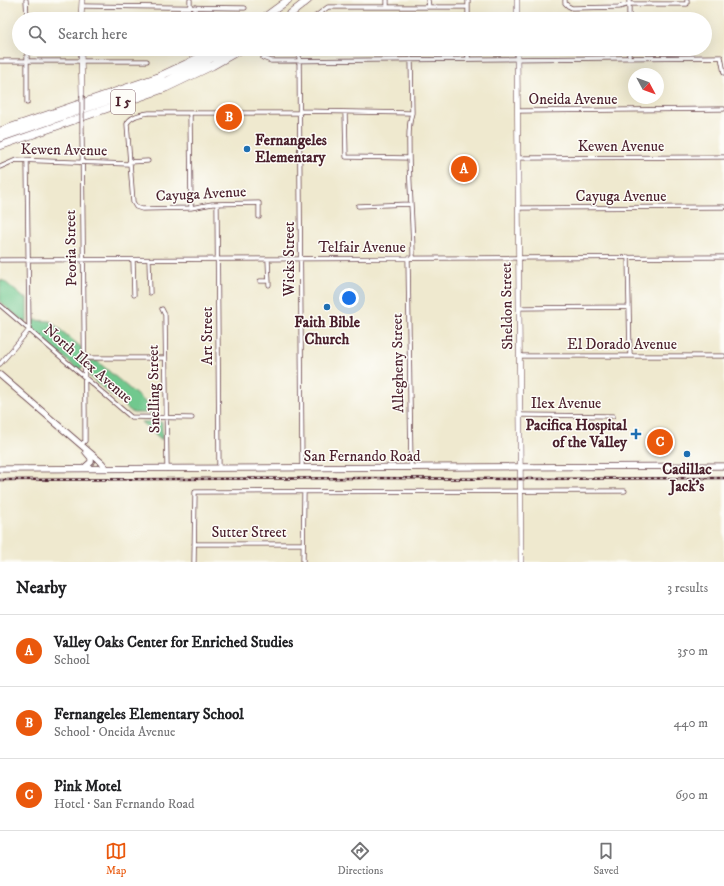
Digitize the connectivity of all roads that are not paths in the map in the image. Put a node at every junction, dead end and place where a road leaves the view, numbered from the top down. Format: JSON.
{"nodes":[{"id":1,"x":26,"y":0,"type":"edge"},
{"id":2,"x":190,"y":0,"type":"edge"},
{"id":3,"x":288,"y":0,"type":"edge"},
{"id":4,"x":308,"y":0,"type":"edge"},
{"id":5,"x":387,"y":0,"type":"edge"},
{"id":6,"x":428,"y":0,"type":"edge"},
{"id":7,"x":468,"y":0,"type":"edge"},
{"id":8,"x":517,"y":0,"type":"edge"},
{"id":9,"x":565,"y":0,"type":"edge"},
{"id":10,"x":629,"y":2,"type":"edge"},
{"id":11,"x":687,"y":2,"type":"edge"},
{"id":12,"x":82,"y":3,"type":"edge"},
{"id":13,"x":283,"y":3,"type":"edge"},
{"id":14,"x":190,"y":7,"type":"junction"},
{"id":15,"x":195,"y":7,"type":"junction"},
{"id":16,"x":387,"y":7,"type":"junction"},
{"id":17,"x":429,"y":7,"type":"junction"},
{"id":18,"x":468,"y":7,"type":"junction"},
{"id":19,"x":245,"y":8,"type":"dead end"},
{"id":20,"x":27,"y":12,"type":"edge"},
{"id":21,"x":195,"y":12,"type":"edge"},
{"id":22,"x":273,"y":12,"type":"edge"},
{"id":23,"x":292,"y":12,"type":"edge"},
{"id":24,"x":321,"y":12,"type":"edge"},
{"id":25,"x":468,"y":12,"type":"edge"},
{"id":26,"x":517,"y":12,"type":"edge"},
{"id":27,"x":27,"y":56,"type":"edge"},
{"id":28,"x":81,"y":56,"type":"edge"},
{"id":29,"x":202,"y":56,"type":"edge"},
{"id":30,"x":216,"y":56,"type":"edge"},
{"id":31,"x":221,"y":56,"type":"edge"},
{"id":32,"x":230,"y":56,"type":"edge"},
{"id":33,"x":299,"y":56,"type":"edge"},
{"id":34,"x":263,"y":58,"type":"dead end"},
{"id":35,"x":629,"y":58,"type":"joint"},
{"id":36,"x":411,"y":59,"type":"junction"},
{"id":37,"x":468,"y":59,"type":"joint"},
{"id":38,"x":517,"y":59,"type":"junction"},
{"id":39,"x":299,"y":60,"type":"junction"},
{"id":40,"x":27,"y":61,"type":"junction"},
{"id":41,"x":81,"y":61,"type":"junction"},
{"id":42,"x":147,"y":61,"type":"dead end"},
{"id":43,"x":0,"y":62,"type":"edge"},
{"id":44,"x":724,"y":73,"type":"edge"},
{"id":45,"x":82,"y":96,"type":"joint"},
{"id":46,"x":27,"y":102,"type":"dead end"},
{"id":47,"x":724,"y":109,"type":"edge"},
{"id":48,"x":518,"y":111,"type":"junction"},
{"id":49,"x":300,"y":112,"type":"junction"},
{"id":50,"x":345,"y":112,"type":"junction"},
{"id":51,"x":190,"y":113,"type":"junction"},
{"id":52,"x":412,"y":113,"type":"junction"},
{"id":53,"x":0,"y":131,"type":"edge"},
{"id":54,"x":0,"y":140,"type":"edge"},
{"id":55,"x":0,"y":146,"type":"edge"},
{"id":56,"x":724,"y":157,"type":"edge"},
{"id":57,"x":409,"y":158,"type":"junction"},
{"id":58,"x":518,"y":158,"type":"junction"},
{"id":59,"x":27,"y":161,"type":"junction"},
{"id":60,"x":148,"y":161,"type":"dead end"},
{"id":61,"x":82,"y":162,"type":"junction"},
{"id":62,"x":129,"y":163,"type":"junction"},
{"id":63,"x":0,"y":166,"type":"edge"},
{"id":64,"x":217,"y":204,"type":"junction"},
{"id":65,"x":410,"y":204,"type":"junction"},
{"id":66,"x":358,"y":206,"type":"dead end"},
{"id":67,"x":724,"y":207,"type":"edge"},
{"id":68,"x":191,"y":208,"type":"junction"},
{"id":69,"x":518,"y":208,"type":"junction"},
{"id":70,"x":259,"y":217,"type":"dead end"},
{"id":71,"x":628,"y":257,"type":"junction"},
{"id":72,"x":724,"y":257,"type":"edge"},
{"id":73,"x":408,"y":258,"type":"junction"},
{"id":74,"x":414,"y":258,"type":"junction"},
{"id":75,"x":519,"y":258,"type":"junction"},
{"id":76,"x":268,"y":259,"type":"junction"},
{"id":77,"x":300,"y":259,"type":"junction"},
{"id":78,"x":0,"y":260,"type":"edge"},
{"id":79,"x":28,"y":260,"type":"junction"},
{"id":80,"x":84,"y":260,"type":"junction"},
{"id":81,"x":133,"y":260,"type":"junction"},
{"id":82,"x":149,"y":260,"type":"junction"},
{"id":83,"x":218,"y":260,"type":"junction"},
{"id":84,"x":260,"y":281,"type":"dead end"},
{"id":85,"x":151,"y":291,"type":"dead end"},
{"id":86,"x":134,"y":295,"type":"dead end"},
{"id":87,"x":0,"y":305,"type":"edge"},
{"id":88,"x":629,"y":307,"type":"junction"},
{"id":89,"x":519,"y":308,"type":"junction"},
{"id":90,"x":162,"y":309,"type":"dead end"},
{"id":91,"x":29,"y":330,"type":"junction"},
{"id":92,"x":520,"y":356,"type":"junction"},
{"id":93,"x":630,"y":356,"type":"junction"},
{"id":94,"x":724,"y":356,"type":"edge"},
{"id":95,"x":84,"y":358,"type":"junction"},
{"id":96,"x":165,"y":358,"type":"junction"},
{"id":97,"x":0,"y":364,"type":"edge"},
{"id":98,"x":0,"y":375,"type":"edge"},
{"id":99,"x":84,"y":378,"type":"junction"},
{"id":100,"x":520,"y":415,"type":"junction"},
{"id":101,"x":613,"y":416,"type":"dead end"},
{"id":102,"x":166,"y":418,"type":"junction"},
{"id":103,"x":192,"y":418,"type":"dead end"},
{"id":104,"x":81,"y":445,"type":"junction"},
{"id":105,"x":724,"y":466,"type":"edge"},
{"id":106,"x":521,"y":467,"type":"junction"},
{"id":107,"x":106,"y":468,"type":"junction"},
{"id":108,"x":219,"y":468,"type":"junction"},
{"id":109,"x":302,"y":468,"type":"junction"},
{"id":110,"x":411,"y":468,"type":"junction"},
{"id":111,"x":0,"y":469,"type":"edge"},
{"id":112,"x":83,"y":469,"type":"junction"},
{"id":113,"x":167,"y":469,"type":"junction"},
{"id":114,"x":521,"y":491,"type":"junction"},
{"id":115,"x":625,"y":491,"type":"dead end"},
{"id":116,"x":304,"y":492,"type":"junction"},
{"id":117,"x":194,"y":544,"type":"junction"},
{"id":118,"x":303,"y":544,"type":"junction"},
{"id":119,"x":194,"y":562,"type":"edge"},
{"id":120,"x":303,"y":562,"type":"edge"},
{"id":121,"x":521,"y":562,"type":"edge"}],
"edges":[{"from":1,"to":20,"type":"street"},
{"from":2,"to":14,"type":"street"},
{"from":3,"to":13,"type":"highway"},
{"from":4,"to":23,"type":"highway"},
{"from":5,"to":16,"type":"street"},
{"from":6,"to":17,"type":"street"},
{"from":7,"to":18,"type":"street"},
{"from":8,"to":26,"type":"main road"},
{"from":9,"to":10,"type":"street"},
{"from":10,"to":11,"type":"street"},
{"from":12,"to":14,"type":"street"},
{"from":13,"to":22,"type":"highway"},
{"from":14,"to":15,"type":"street"},
{"from":15,"to":19,"type":"street"},
{"from":15,"to":21,"type":"street"},
{"from":16,"to":17,"type":"street"},
{"from":16,"to":24,"type":"street"},
{"from":17,"to":18,"type":"street"},
{"from":18,"to":25,"type":"street"},
{"from":27,"to":40,"type":"street"},
{"from":28,"to":41,"type":"main road","name":"Peoria Street"},
{"from":29,"to":53,"type":"highway","number":"I 5"},
{"from":30,"to":54,"type":"highway"},
{"from":31,"to":54,"type":"highway"},
{"from":32,"to":55,"type":"highway","number":"I 5"},
{"from":33,"to":39,"type":"street","name":"Wicks Street"},
{"from":34,"to":39,"type":"street"},
{"from":35,"to":38,"type":"street"},
{"from":35,"to":44,"type":"street"},
{"from":36,"to":37,"type":"street"},
{"from":36,"to":39,"type":"street"},
{"from":36,"to":52,"type":"street"},
{"from":37,"to":38,"type":"street"},
{"from":38,"to":48,"type":"main road","name":"Sheldon Street"},
{"from":39,"to":49,"type":"street","name":"Wicks Street"},
{"from":40,"to":41,"type":"street"},
{"from":40,"to":43,"type":"street"},
{"from":40,"to":46,"type":"street"},
{"from":41,"to":42,"type":"street"},
{"from":41,"to":45,"type":"main road","name":"Peoria Street"},
{"from":45,"to":61,"type":"street","name":"Peoria Street","bridge":true},
{"from":47,"to":48,"type":"street","name":"Oneida Avenue"},
{"from":48,"to":58,"type":"main road","name":"Sheldon Street"},
{"from":49,"to":50,"type":"street"},
{"from":49,"to":51,"type":"street"},
{"from":49,"to":77,"type":"street","name":"Wicks Street"},
{"from":50,"to":52,"type":"street"},
{"from":50,"to":57,"type":"street"},
{"from":51,"to":62,"type":"street"},
{"from":51,"to":68,"type":"street"},
{"from":52,"to":57,"type":"street"},
{"from":56,"to":58,"type":"street","name":"Kewen Avenue"},
{"from":57,"to":65,"type":"street"},
{"from":58,"to":69,"type":"main road","name":"Sheldon Street"},
{"from":59,"to":61,"type":"street","name":"Kewen Avenue"},
{"from":59,"to":63,"type":"street","name":"Kewen Avenue"},
{"from":59,"to":79,"type":"street"},
{"from":60,"to":62,"type":"street","name":"Kewen Avenue"},
{"from":61,"to":62,"type":"street","name":"Kewen Avenue"},
{"from":61,"to":80,"type":"street","name":"Peoria Street"},
{"from":62,"to":68,"type":"street","name":"Cayuga Avenue"},
{"from":64,"to":68,"type":"street","name":"Cayuga Avenue"},
{"from":64,"to":70,"type":"street","name":"Cayuga Avenue"},
{"from":64,"to":83,"type":"street","name":"Art Street"},
{"from":65,"to":66,"type":"street"},
{"from":65,"to":74,"type":"street"},
{"from":67,"to":69,"type":"street","name":"Cayuga Avenue"},
{"from":69,"to":75,"type":"main road","name":"Sheldon Street"},
{"from":71,"to":72,"type":"street","name":"Telfair Avenue"},
{"from":71,"to":75,"type":"street","name":"Telfair Avenue"},
{"from":71,"to":88,"type":"street"},
{"from":73,"to":74,"type":"street","name":"Telfair Avenue"},
{"from":73,"to":77,"type":"street","name":"Telfair Avenue"},
{"from":73,"to":110,"type":"street","name":"Allegheny Street"},
{"from":74,"to":75,"type":"street","name":"Telfair Avenue"},
{"from":75,"to":89,"type":"main road","name":"Sheldon Street"},
{"from":76,"to":77,"type":"street","name":"Telfair Avenue"},
{"from":76,"to":83,"type":"street","name":"Telfair Avenue"},
{"from":76,"to":84,"type":"street"},
{"from":77,"to":109,"type":"street","name":"Wicks Street"},
{"from":78,"to":79,"type":"street","name":"Telfair Avenue"},
{"from":79,"to":80,"type":"street","name":"Telfair Avenue"},
{"from":79,"to":91,"type":"street"},
{"from":80,"to":81,"type":"street","name":"Telfair Avenue"},
{"from":80,"to":95,"type":"street","name":"Peoria Street"},
{"from":81,"to":82,"type":"street","name":"Telfair Avenue"},
{"from":81,"to":86,"type":"street"},
{"from":82,"to":83,"type":"street","name":"Telfair Avenue"},
{"from":82,"to":85,"type":"street"},
{"from":83,"to":108,"type":"street","name":"Art Street"},
{"from":87,"to":91,"type":"street","name":"North Ilex Avenue"},
{"from":88,"to":89,"type":"street"},
{"from":88,"to":93,"type":"street"},
{"from":89,"to":92,"type":"main road","name":"Sheldon Street"},
{"from":90,"to":96,"type":"street","name":"Snelling Street"},
{"from":91,"to":97,"type":"street"},
{"from":91,"to":99,"type":"street","name":"North Ilex Avenue"},
{"from":92,"to":93,"type":"street","name":"El Dorado Avenue"},
{"from":92,"to":100,"type":"main road","name":"Sheldon Street"},
{"from":93,"to":94,"type":"street","name":"El Dorado Avenue"},
{"from":95,"to":96,"type":"street"},
{"from":95,"to":99,"type":"street","name":"Peoria Street"},
{"from":96,"to":102,"type":"street","name":"Snelling Street"},
{"from":98,"to":104,"type":"main road"},
{"from":99,"to":102,"type":"street","name":"North Ilex Avenue"},
{"from":99,"to":104,"type":"street","name":"Peoria Street"},
{"from":100,"to":101,"type":"street","name":"Ilex Avenue"},
{"from":100,"to":106,"type":"main road","name":"Sheldon Street"},
{"from":102,"to":103,"type":"street","name":"North Ilex Avenue"},
{"from":102,"to":113,"type":"street","name":"Snelling Street"},
{"from":104,"to":107,"type":"main road"},
{"from":104,"to":112,"type":"main road"},
{"from":105,"to":106,"type":"main road","name":"San Fernando Road"},
{"from":106,"to":110,"type":"main road","name":"San Fernando Road"},
{"from":106,"to":114,"type":"main road","name":"Sheldon Street"},
{"from":107,"to":112,"type":"main road","name":"San Fernando Road"},
{"from":107,"to":113,"type":"main road","name":"San Fernando Road"},
{"from":108,"to":109,"type":"main road","name":"San Fernando Road"},
{"from":108,"to":113,"type":"main road","name":"San Fernando Road"},
{"from":109,"to":110,"type":"main road","name":"San Fernando Road"},
{"from":111,"to":112,"type":"main road","name":"San Fernando Road"},
{"from":114,"to":115,"type":"street"},
{"from":114,"to":116,"type":"street"},
{"from":114,"to":121,"type":"main road","name":"Sheldon Street"},
{"from":116,"to":117,"type":"street"},
{"from":116,"to":118,"type":"street"},
{"from":117,"to":118,"type":"street","name":"Sutter Street"},
{"from":117,"to":119,"type":"street"},
{"from":118,"to":120,"type":"street"}]}
